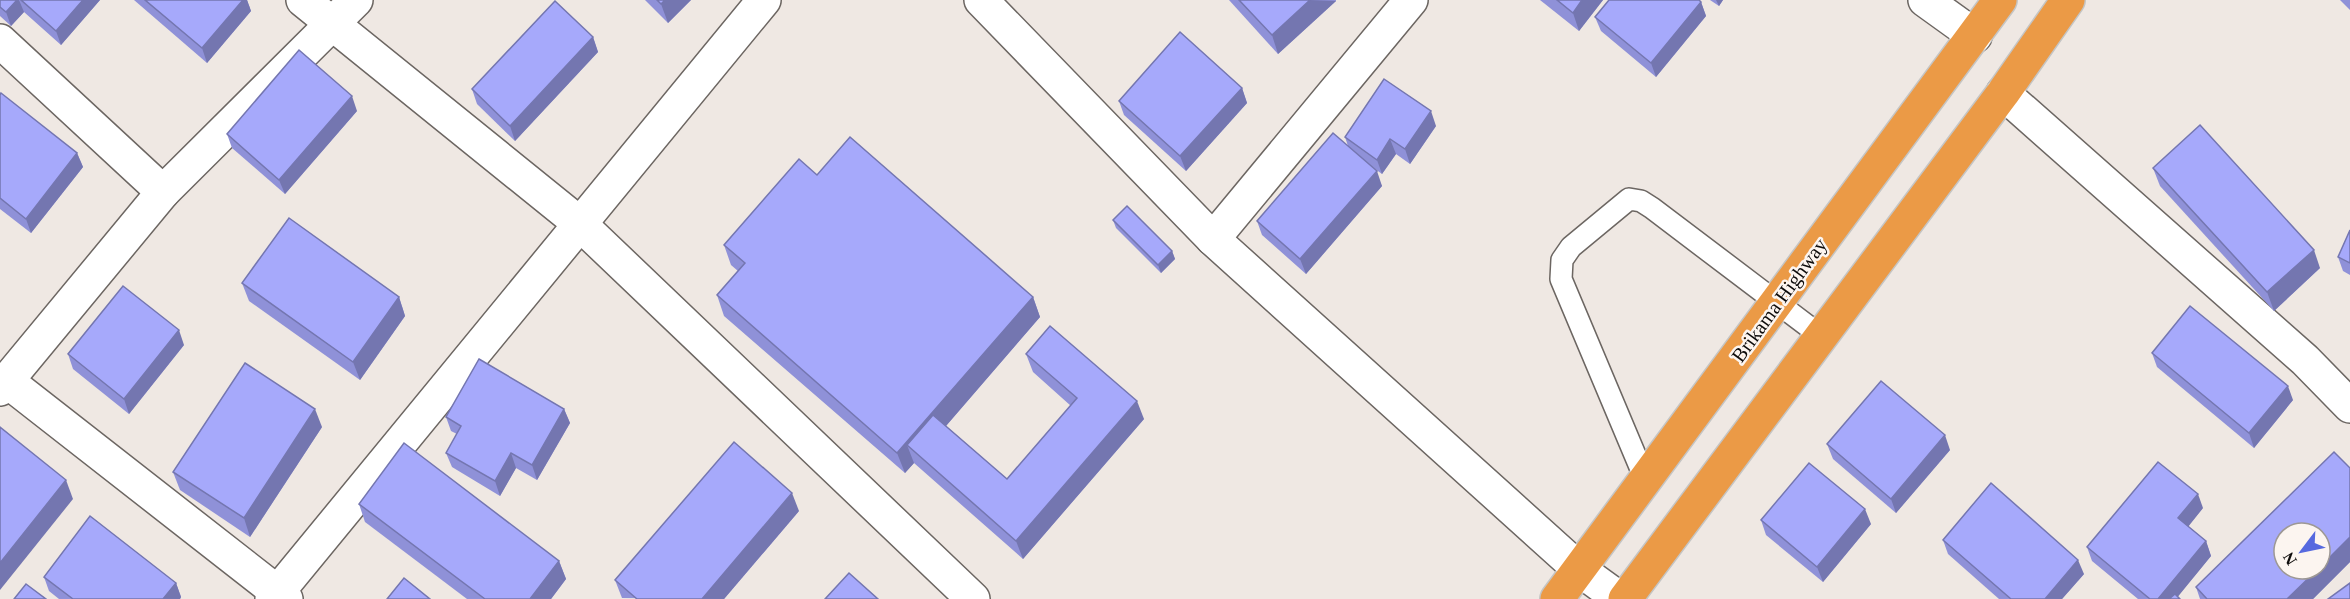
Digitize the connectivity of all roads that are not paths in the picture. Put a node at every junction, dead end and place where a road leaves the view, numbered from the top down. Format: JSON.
{"nodes":[{"id":1,"x":303,"y":0,"type":"edge"},
{"id":2,"x":356,"y":0,"type":"edge"},
{"id":3,"x":764,"y":0,"type":"edge"},
{"id":4,"x":981,"y":0,"type":"edge"},
{"id":5,"x":1411,"y":0,"type":"edge"},
{"id":6,"x":1925,"y":0,"type":"edge"},
{"id":7,"x":2000,"y":0,"type":"edge"},
{"id":8,"x":2068,"y":0,"type":"edge"},
{"id":9,"x":331,"y":24,"type":"junction"},
{"id":10,"x":1975,"y":36,"type":"junction"},
{"id":11,"x":0,"y":41,"type":"edge"},
{"id":12,"x":2003,"y":93,"type":"junction"},
{"id":13,"x":163,"y":192,"type":"junction"},
{"id":14,"x":579,"y":223,"type":"junction"},
{"id":15,"x":1213,"y":239,"type":"junction"},
{"id":16,"x":1778,"y":302,"type":"junction"},
{"id":17,"x":1821,"y":336,"type":"junction"},
{"id":18,"x":3,"y":385,"type":"edge"},
{"id":19,"x":2350,"y":406,"type":"edge"},
{"id":20,"x":1646,"y":481,"type":"junction"},
{"id":21,"x":1580,"y":570,"type":"junction"},
{"id":22,"x":279,"y":597,"type":"edge"},
{"id":23,"x":973,"y":599,"type":"edge"},
{"id":24,"x":1557,"y":599,"type":"edge"},
{"id":25,"x":1620,"y":599,"type":"edge"},
{"id":26,"x":1625,"y":599,"type":"edge"}],
"edges":[{"from":1,"to":9,"type":"street"},
{"from":2,"to":9,"type":"street"},
{"from":3,"to":14,"type":"street"},
{"from":4,"to":15,"type":"street"},
{"from":5,"to":15,"type":"street"},
{"from":6,"to":10,"type":"street"},
{"from":7,"to":10,"type":"highway","name":"Brikama Highway"},
{"from":8,"to":12,"type":"highway"},
{"from":9,"to":13,"type":"street"},
{"from":9,"to":14,"type":"street"},
{"from":10,"to":16,"type":"highway","name":"Brikama Highway"},
{"from":11,"to":13,"type":"street"},
{"from":12,"to":17,"type":"highway"},
{"from":12,"to":19,"type":"street"},
{"from":13,"to":18,"type":"street"},
{"from":14,"to":22,"type":"street"},
{"from":14,"to":23,"type":"street"},
{"from":15,"to":21,"type":"street"},
{"from":16,"to":17,"type":"lane"},
{"from":16,"to":20,"type":"highway","name":"Brikama Highway"},
{"from":16,"to":20,"type":"lane"},
{"from":17,"to":26,"type":"highway"},
{"from":18,"to":22,"type":"street"},
{"from":20,"to":21,"type":"highway","name":"Brikama Highway"},
{"from":21,"to":24,"type":"highway","name":"Brikama Highway"},
{"from":21,"to":25,"type":"street"}]}
